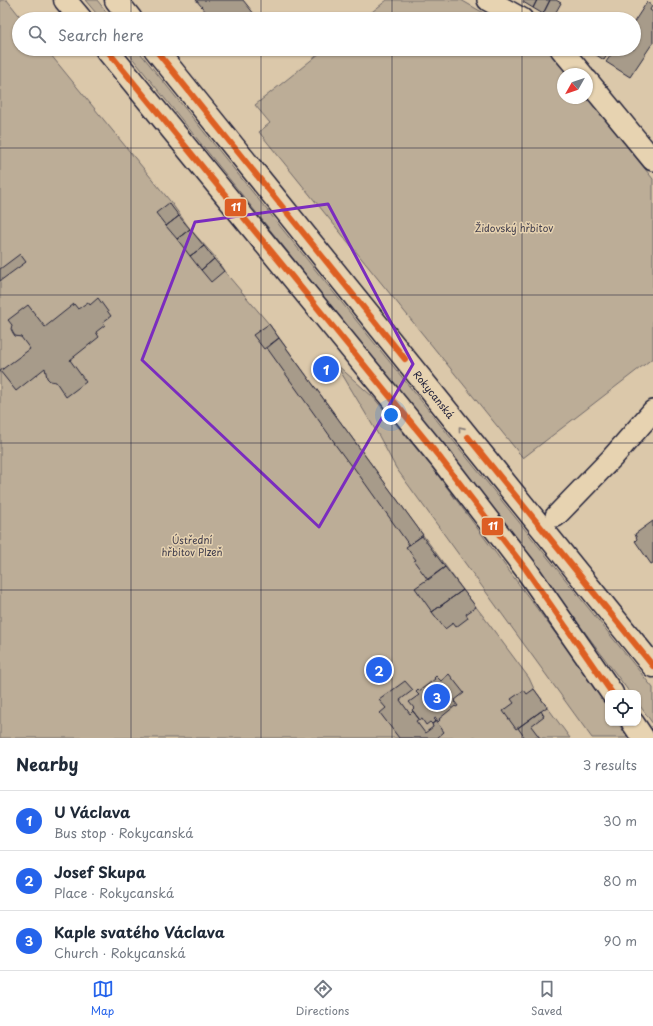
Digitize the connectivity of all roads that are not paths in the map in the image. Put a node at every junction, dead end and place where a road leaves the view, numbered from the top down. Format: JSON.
{"nodes":[{"id":1,"x":66,"y":0,"type":"edge"},
{"id":2,"x":116,"y":0,"type":"edge"},
{"id":3,"x":488,"y":0,"type":"edge"},
{"id":4,"x":75,"y":12,"type":"edge"},
{"id":5,"x":130,"y":12,"type":"edge"},
{"id":6,"x":509,"y":12,"type":"edge"},
{"id":7,"x":112,"y":56,"type":"edge"},
{"id":8,"x":161,"y":56,"type":"edge"},
{"id":9,"x":568,"y":56,"type":"edge"},
{"id":10,"x":577,"y":68,"type":"edge"},
{"id":11,"x":593,"y":87,"type":"edge"},
{"id":12,"x":653,"y":160,"type":"edge"},
{"id":13,"x":653,"y":411,"type":"edge"},
{"id":14,"x":556,"y":516,"type":"dead end"},
{"id":15,"x":653,"y":666,"type":"edge"},
{"id":16,"x":610,"y":690,"type":"edge"},
{"id":17,"x":635,"y":726,"type":"edge"},
{"id":18,"x":643,"y":738,"type":"edge"}],
"edges":[{"from":1,"to":4,"type":"main road"},
{"from":2,"to":5,"type":"main road"},
{"from":3,"to":6,"type":"street"},
{"from":7,"to":16,"type":"main road"},
{"from":15,"to":8,"type":"main road","name":"Rokycanská","one_way":true},
{"from":9,"to":10,"type":"street"},
{"from":11,"to":12,"type":"street"},
{"from":13,"to":14,"type":"street"},
{"from":17,"to":18,"type":"main road"}]}
